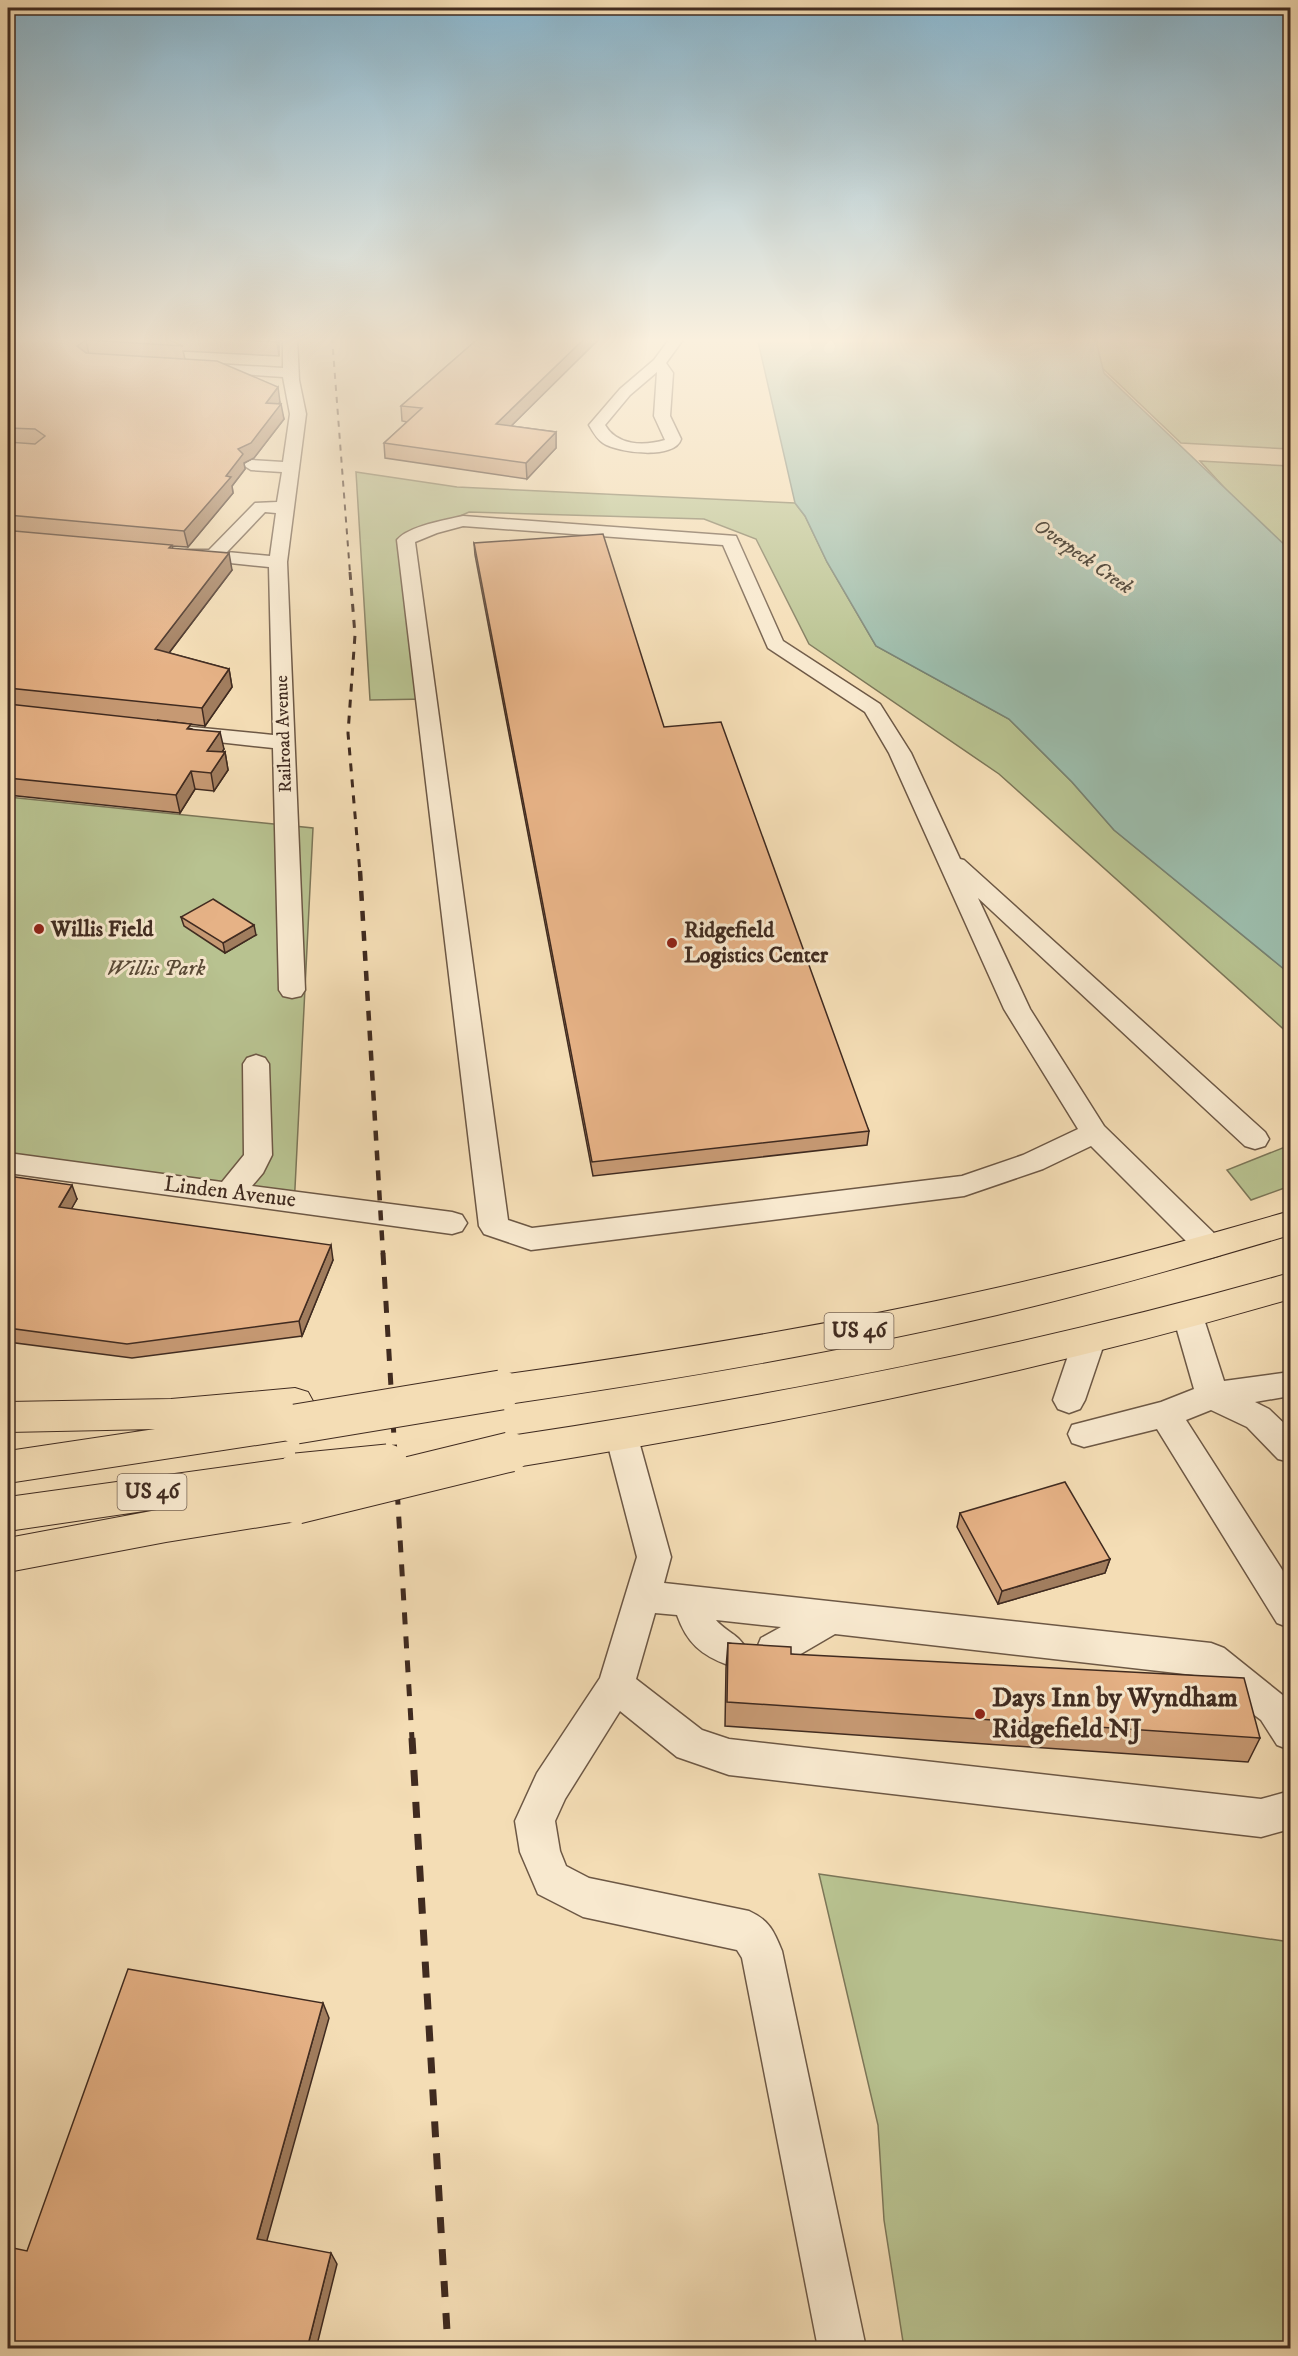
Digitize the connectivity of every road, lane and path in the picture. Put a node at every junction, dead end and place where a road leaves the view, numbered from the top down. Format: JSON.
{"nodes":[{"id":1,"x":294,"y":447,"type":"edge"},
{"id":2,"x":251,"y":465,"type":"edge"},
{"id":3,"x":290,"y":473,"type":"junction"},
{"id":4,"x":285,"y":508,"type":"junction"},
{"id":5,"x":179,"y":553,"type":"edge"},
{"id":6,"x":213,"y":556,"type":"junction"},
{"id":7,"x":278,"y":562,"type":"junction"},
{"id":8,"x":157,"y":729,"type":"edge"},
{"id":9,"x":284,"y":743,"type":"junction"},
{"id":10,"x":947,"y":856,"type":"junction"},
{"id":11,"x":292,"y":990,"type":"dead end"},
{"id":12,"x":256,"y":1064,"type":"dead end"},
{"id":13,"x":1094,"y":1133,"type":"junction"},
{"id":14,"x":1256,"y":1139,"type":"dead end"},
{"id":15,"x":8,"y":1163,"type":"edge"},
{"id":16,"x":229,"y":1192,"type":"junction"},
{"id":17,"x":452,"y":1223,"type":"dead end"},
{"id":18,"x":1290,"y":1223,"type":"edge"},
{"id":19,"x":1210,"y":1247,"type":"junction"},
{"id":20,"x":1285,"y":1292,"type":"edge"},
{"id":21,"x":1188,"y":1316,"type":"junction"},
{"id":22,"x":1089,"y":1341,"type":"junction"},
{"id":23,"x":1290,"y":1384,"type":"edge"},
{"id":24,"x":1212,"y":1396,"type":"junction"},
{"id":25,"x":1070,"y":1400,"type":"dead end"},
{"id":26,"x":296,"y":1413,"type":"junction"},
{"id":27,"x":1164,"y":1414,"type":"junction"},
{"id":28,"x":8,"y":1417,"type":"edge"},
{"id":29,"x":621,"y":1434,"type":"junction"},
{"id":30,"x":1084,"y":1434,"type":"dead end"},
{"id":31,"x":1290,"y":1449,"type":"edge"},
{"id":32,"x":8,"y":1467,"type":"edge"},
{"id":33,"x":297,"y":1488,"type":"junction"},
{"id":34,"x":8,"y":1514,"type":"edge"},
{"id":35,"x":8,"y":1555,"type":"edge"},
{"id":36,"x":644,"y":1596,"type":"junction"},
{"id":37,"x":691,"y":1601,"type":"junction"},
{"id":38,"x":1290,"y":1612,"type":"edge"},
{"id":39,"x":832,"y":1617,"type":"junction"},
{"id":40,"x":728,"y":1649,"type":"edge"},
{"id":41,"x":774,"y":1650,"type":"edge"},
{"id":42,"x":616,"y":1685,"type":"junction"},
{"id":43,"x":1290,"y":1732,"type":"edge"},
{"id":44,"x":1290,"y":1810,"type":"edge"},
{"id":45,"x":842,"y":2349,"type":"edge"}],
"edges":[{"from":1,"to":3,"type":"street","name":"Railroad Avenue"},
{"from":2,"to":3,"type":"street"},
{"from":3,"to":4,"type":"street","name":"Railroad Avenue"},
{"from":4,"to":6,"type":"street"},
{"from":4,"to":7,"type":"street","name":"Railroad Avenue"},
{"from":5,"to":6,"type":"street"},
{"from":6,"to":7,"type":"street"},
{"from":7,"to":9,"type":"street","name":"Railroad Avenue"},
{"from":8,"to":9,"type":"street"},
{"from":9,"to":11,"type":"street","name":"Railroad Avenue"},
{"from":10,"to":13,"type":"street"},
{"from":10,"to":13,"type":"street"},
{"from":10,"to":14,"type":"street"},
{"from":12,"to":16,"type":"street"},
{"from":13,"to":19,"type":"street"},
{"from":15,"to":16,"type":"street","name":"Linden Avenue"},
{"from":16,"to":17,"type":"street","name":"Linden Avenue"},
{"from":18,"to":19,"type":"highway","number":"US 46"},
{"from":19,"to":26,"type":"highway","number":"US 46","bridge":true},
{"from":20,"to":21,"type":"highway"},
{"from":21,"to":22,"type":"highway"},
{"from":21,"to":24,"type":"street"},
{"from":22,"to":25,"type":"street"},
{"from":22,"to":29,"type":"highway"},
{"from":23,"to":24,"type":"street"},
{"from":24,"to":27,"type":"street"},
{"from":24,"to":31,"type":"street"},
{"from":26,"to":28,"type":"highway"},
{"from":26,"to":32,"type":"highway","number":"US 46"},
{"from":27,"to":30,"type":"street"},
{"from":27,"to":38,"type":"street"},
{"from":29,"to":33,"type":"highway","bridge":true},
{"from":29,"to":36,"type":"street"},
{"from":33,"to":34,"type":"highway","number":"US 46"},
{"from":33,"to":35,"type":"highway"},
{"from":36,"to":37,"type":"street"},
{"from":36,"to":42,"type":"street"},
{"from":37,"to":39,"type":"street"},
{"from":37,"to":40,"type":"street"},
{"from":39,"to":41,"type":"street"},
{"from":39,"to":43,"type":"street"},
{"from":42,"to":44,"type":"street"},
{"from":42,"to":45,"type":"street"}]}
